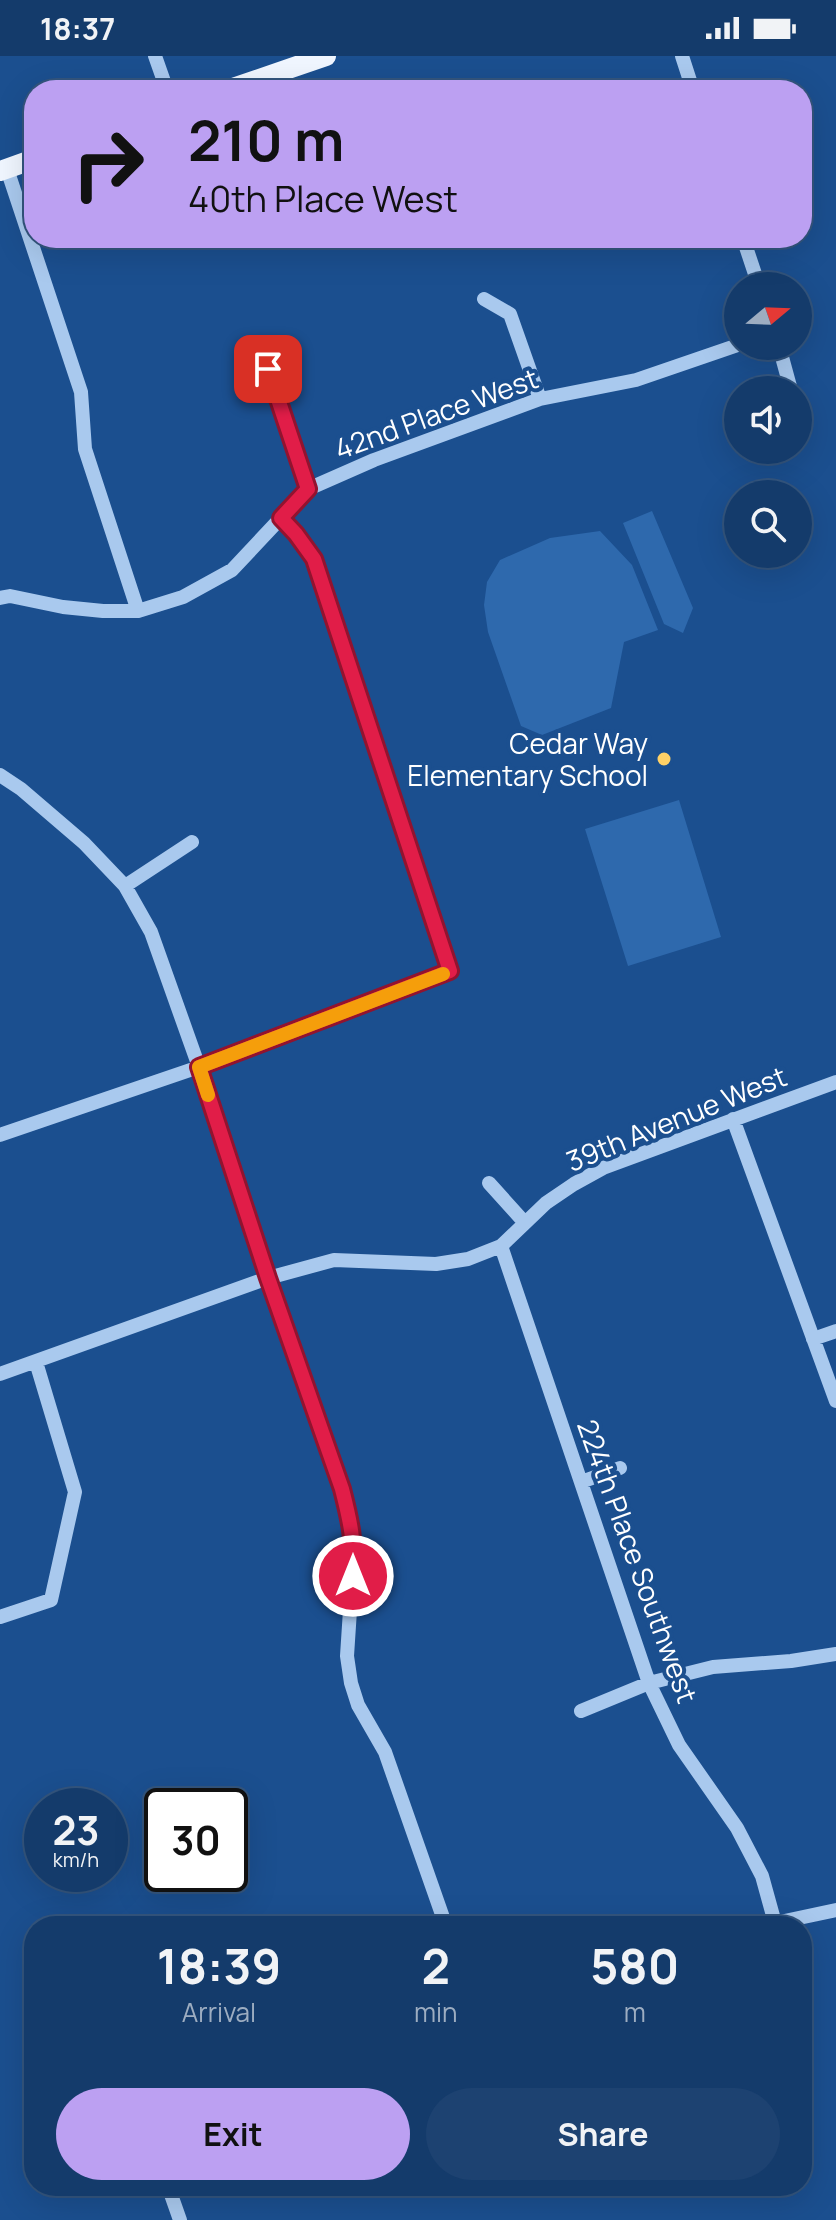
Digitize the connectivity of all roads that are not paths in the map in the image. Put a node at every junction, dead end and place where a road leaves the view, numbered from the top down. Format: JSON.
{"nodes":[{"id":1,"x":155,"y":56,"type":"edge"},
{"id":2,"x":326,"y":56,"type":"edge"},
{"id":3,"x":682,"y":56,"type":"edge"},
{"id":4,"x":163,"y":80,"type":"edge"},
{"id":5,"x":256,"y":80,"type":"edge"},
{"id":6,"x":690,"y":80,"type":"edge"},
{"id":7,"x":24,"y":163,"type":"edge"},
{"id":8,"x":3,"y":170,"type":"edge"},
{"id":9,"x":24,"y":230,"type":"edge"},
{"id":10,"x":30,"y":248,"type":"edge"},
{"id":11,"x":746,"y":248,"type":"edge"},
{"id":12,"x":754,"y":272,"type":"edge"},
{"id":13,"x":484,"y":299,"type":"dead end"},
{"id":14,"x":724,"y":350,"type":"edge"},
{"id":15,"x":268,"y":369,"type":"dead end"},
{"id":16,"x":540,"y":399,"type":"junction"},
{"id":17,"x":308,"y":489,"type":"junction"},
{"id":18,"x":281,"y":518,"type":"junction"},
{"id":19,"x":0,"y":598,"type":"edge"},
{"id":20,"x":138,"y":611,"type":"junction"},
{"id":21,"x":0,"y":775,"type":"edge"},
{"id":22,"x":192,"y":842,"type":"dead end"},
{"id":23,"x":125,"y":886,"type":"junction"},
{"id":24,"x":199,"y":1067,"type":"junction"},
{"id":25,"x":836,"y":1082,"type":"edge"},
{"id":26,"x":733,"y":1119,"type":"junction"},
{"id":27,"x":0,"y":1135,"type":"edge"},
{"id":28,"x":489,"y":1183,"type":"dead end"},
{"id":29,"x":525,"y":1223,"type":"junction"},
{"id":30,"x":501,"y":1246,"type":"junction"},
{"id":31,"x":268,"y":1278,"type":"junction"},
{"id":32,"x":836,"y":1331,"type":"edge"},
{"id":33,"x":813,"y":1339,"type":"junction"},
{"id":34,"x":36,"y":1362,"type":"junction"},
{"id":35,"x":0,"y":1374,"type":"edge"},
{"id":36,"x":836,"y":1401,"type":"edge"},
{"id":37,"x":620,"y":1468,"type":"dead end"},
{"id":38,"x":581,"y":1482,"type":"junction"},
{"id":39,"x":0,"y":1617,"type":"edge"},
{"id":40,"x":836,"y":1654,"type":"edge"},
{"id":41,"x":649,"y":1683,"type":"junction"},
{"id":42,"x":581,"y":1711,"type":"dead end"},
{"id":43,"x":836,"y":1910,"type":"edge"},
{"id":44,"x":442,"y":1916,"type":"edge"},
{"id":45,"x":767,"y":1916,"type":"edge"},
{"id":46,"x":807,"y":1916,"type":"edge"},
{"id":47,"x":172,"y":2196,"type":"edge"},
{"id":48,"x":180,"y":2220,"type":"edge"}],
"edges":[{"from":1,"to":4,"type":"street"},
{"from":2,"to":5,"type":"main road"},
{"from":3,"to":6,"type":"street"},
{"from":7,"to":8,"type":"main road"},
{"from":8,"to":9,"type":"street"},
{"from":10,"to":20,"type":"street"},
{"from":11,"to":12,"type":"street"},
{"from":13,"to":16,"type":"street"},
{"from":14,"to":16,"type":"street","name":"42nd Place West"},
{"from":15,"to":17,"type":"street"},
{"from":16,"to":17,"type":"street","name":"42nd Place West"},
{"from":17,"to":18,"type":"street","name":"42nd Place West"},
{"from":18,"to":20,"type":"street","name":"42nd Place West"},
{"from":18,"to":24,"type":"street"},
{"from":19,"to":20,"type":"street","name":"42nd Place West"},
{"from":21,"to":23,"type":"street"},
{"from":22,"to":23,"type":"street"},
{"from":23,"to":24,"type":"street"},
{"from":24,"to":27,"type":"street"},
{"from":24,"to":31,"type":"street"},
{"from":25,"to":26,"type":"street","name":"39th Avenue West"},
{"from":26,"to":29,"type":"street","name":"39th Avenue West"},
{"from":26,"to":33,"type":"street"},
{"from":28,"to":29,"type":"street"},
{"from":29,"to":30,"type":"street","name":"39th Avenue West"},
{"from":30,"to":31,"type":"street","name":"39th Avenue West"},
{"from":30,"to":38,"type":"street","name":"224th Place Southwest"},
{"from":31,"to":34,"type":"street","name":"39th Avenue West"},
{"from":31,"to":44,"type":"street"},
{"from":32,"to":33,"type":"street"},
{"from":33,"to":36,"type":"street"},
{"from":34,"to":35,"type":"street","name":"39th Avenue West"},
{"from":34,"to":39,"type":"street"},
{"from":37,"to":38,"type":"street"},
{"from":38,"to":41,"type":"street","name":"224th Place Southwest"},
{"from":40,"to":41,"type":"street"},
{"from":41,"to":42,"type":"street"},
{"from":41,"to":45,"type":"street","name":"224th Place Southwest"},
{"from":43,"to":46,"type":"street"},
{"from":47,"to":48,"type":"street"}]}
